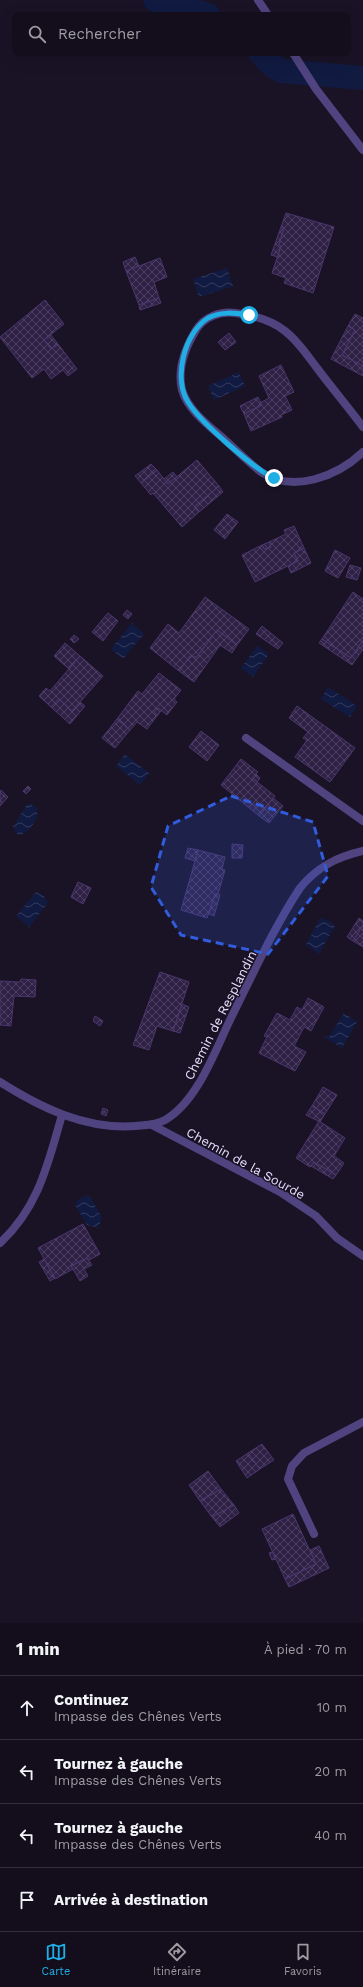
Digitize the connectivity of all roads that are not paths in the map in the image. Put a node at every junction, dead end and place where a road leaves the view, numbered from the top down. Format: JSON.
{"nodes":[{"id":1,"x":258,"y":0,"type":"edge"},
{"id":2,"x":266,"y":12,"type":"edge"},
{"id":3,"x":295,"y":56,"type":"edge"},
{"id":4,"x":363,"y":150,"type":"edge"},
{"id":5,"x":363,"y":427,"type":"edge"},
{"id":6,"x":363,"y":452,"type":"edge"},
{"id":7,"x":246,"y":738,"type":"dead end"},
{"id":8,"x":363,"y":821,"type":"edge"},
{"id":9,"x":363,"y":851,"type":"edge"},
{"id":10,"x":0,"y":1082,"type":"edge"},
{"id":11,"x":62,"y":1115,"type":"junction"},
{"id":12,"x":152,"y":1125,"type":"junction"},
{"id":13,"x":0,"y":1243,"type":"edge"},
{"id":14,"x":363,"y":1256,"type":"edge"},
{"id":15,"x":363,"y":1422,"type":"edge"},
{"id":16,"x":314,"y":1534,"type":"dead end"}],
"edges":[{"from":1,"to":2,"type":"street"},
{"from":3,"to":4,"type":"street"},
{"from":5,"to":6,"type":"street"},
{"from":7,"to":8,"type":"street"},
{"from":9,"to":12,"type":"street","name":"Chemin de Resplandin"},
{"from":10,"to":11,"type":"street","name":"Chemin de Resplandin"},
{"from":11,"to":12,"type":"street","name":"Chemin de Resplandin"},
{"from":11,"to":13,"type":"street"},
{"from":12,"to":14,"type":"street","name":"Chemin de la Sourde"},
{"from":15,"to":16,"type":"street"}]}
